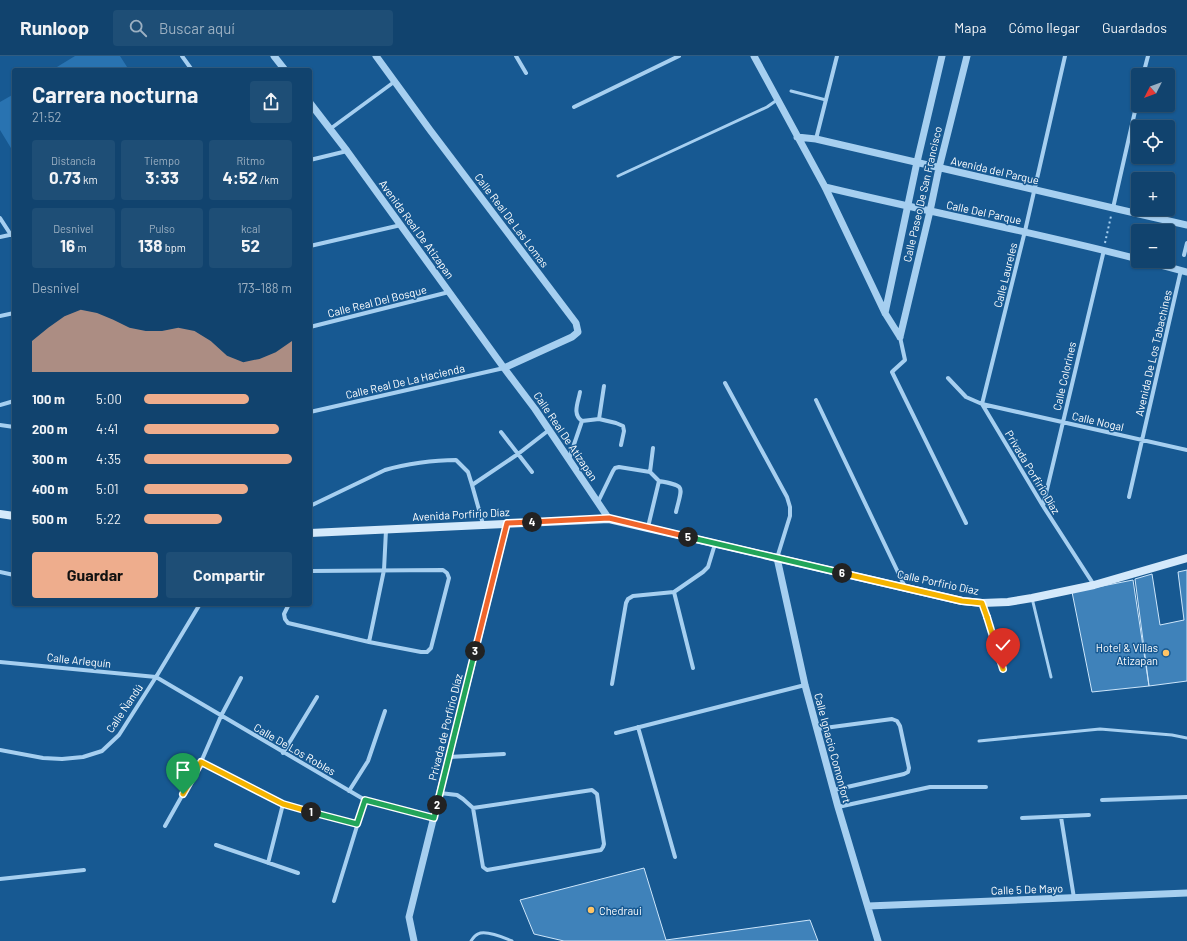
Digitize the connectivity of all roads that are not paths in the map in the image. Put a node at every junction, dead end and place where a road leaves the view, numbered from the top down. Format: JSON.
{"nodes":[{"id":1,"x":182,"y":56,"type":"edge"},
{"id":2,"x":274,"y":56,"type":"edge"},
{"id":3,"x":376,"y":56,"type":"edge"},
{"id":4,"x":516,"y":56,"type":"edge"},
{"id":5,"x":679,"y":56,"type":"edge"},
{"id":6,"x":837,"y":56,"type":"edge"},
{"id":7,"x":942,"y":56,"type":"edge"},
{"id":8,"x":967,"y":56,"type":"edge"},
{"id":9,"x":1065,"y":56,"type":"edge"},
{"id":10,"x":1148,"y":56,"type":"edge"},
{"id":11,"x":755,"y":57,"type":"edge"},
{"id":12,"x":191,"y":68,"type":"edge"},
{"id":13,"x":283,"y":68,"type":"edge"},
{"id":14,"x":1145,"y":68,"type":"edge"},
{"id":15,"x":526,"y":73,"type":"dead end"},
{"id":16,"x":394,"y":82,"type":"junction"},
{"id":17,"x":791,"y":91,"type":"dead end"},
{"id":18,"x":777,"y":100,"type":"junction"},
{"id":19,"x":826,"y":100,"type":"junction"},
{"id":20,"x":312,"y":106,"type":"edge"},
{"id":21,"x":574,"y":106,"type":"dead end"},
{"id":22,"x":1135,"y":112,"type":"edge"},
{"id":23,"x":330,"y":129,"type":"junction"},
{"id":24,"x":797,"y":137,"type":"junction"},
{"id":25,"x":816,"y":139,"type":"junction"},
{"id":26,"x":347,"y":151,"type":"junction"},
{"id":27,"x":312,"y":160,"type":"edge"},
{"id":28,"x":917,"y":162,"type":"junction"},
{"id":29,"x":939,"y":168,"type":"junction"},
{"id":30,"x":618,"y":176,"type":"dead end"},
{"id":31,"x":825,"y":187,"type":"junction"},
{"id":32,"x":1034,"y":190,"type":"junction"},
{"id":33,"x":907,"y":207,"type":"junction"},
{"id":34,"x":1113,"y":208,"type":"junction"},
{"id":35,"x":930,"y":211,"type":"junction"},
{"id":36,"x":0,"y":218,"type":"edge"},
{"id":37,"x":401,"y":225,"type":"junction"},
{"id":38,"x":1187,"y":225,"type":"edge"},
{"id":39,"x":1025,"y":232,"type":"junction"},
{"id":40,"x":12,"y":234,"type":"edge"},
{"id":41,"x":0,"y":237,"type":"edge"},
{"id":42,"x":1187,"y":243,"type":"edge"},
{"id":43,"x":312,"y":246,"type":"edge"},
{"id":44,"x":1104,"y":250,"type":"junction"},
{"id":45,"x":1184,"y":255,"type":"dead end"},
{"id":46,"x":1131,"y":257,"type":"edge"},
{"id":47,"x":1173,"y":268,"type":"edge"},
{"id":48,"x":1184,"y":271,"type":"edge"},
{"id":49,"x":449,"y":292,"type":"junction"},
{"id":50,"x":12,"y":313,"type":"edge"},
{"id":51,"x":885,"y":313,"type":"junction"},
{"id":52,"x":0,"y":316,"type":"edge"},
{"id":53,"x":312,"y":326,"type":"edge"},
{"id":54,"x":900,"y":337,"type":"junction"},
{"id":55,"x":504,"y":368,"type":"junction"},
{"id":56,"x":948,"y":378,"type":"dead end"},
{"id":57,"x":724,"y":383,"type":"dead end"},
{"id":58,"x":604,"y":386,"type":"dead end"},
{"id":59,"x":580,"y":392,"type":"dead end"},
{"id":60,"x":816,"y":400,"type":"dead end"},
{"id":61,"x":12,"y":402,"type":"edge"},
{"id":62,"x":982,"y":404,"type":"junction"},
{"id":63,"x":0,"y":405,"type":"edge"},
{"id":64,"x":312,"y":412,"type":"edge"},
{"id":65,"x":600,"y":419,"type":"junction"},
{"id":66,"x":582,"y":421,"type":"junction"},
{"id":67,"x":1063,"y":421,"type":"junction"},
{"id":68,"x":0,"y":426,"type":"edge"},
{"id":69,"x":12,"y":427,"type":"edge"},
{"id":70,"x":549,"y":430,"type":"junction"},
{"id":71,"x":501,"y":432,"type":"dead end"},
{"id":72,"x":1143,"y":440,"type":"junction"},
{"id":73,"x":621,"y":445,"type":"dead end"},
{"id":74,"x":654,"y":448,"type":"dead end"},
{"id":75,"x":1187,"y":450,"type":"edge"},
{"id":76,"x":518,"y":454,"type":"junction"},
{"id":77,"x":569,"y":459,"type":"junction"},
{"id":78,"x":532,"y":472,"type":"dead end"},
{"id":79,"x":650,"y":472,"type":"junction"},
{"id":80,"x":659,"y":481,"type":"junction"},
{"id":81,"x":472,"y":485,"type":"junction"},
{"id":82,"x":1129,"y":497,"type":"dead end"},
{"id":83,"x":598,"y":502,"type":"junction"},
{"id":84,"x":312,"y":505,"type":"edge"},
{"id":85,"x":1042,"y":506,"type":"junction"},
{"id":86,"x":676,"y":512,"type":"dead end"},
{"id":87,"x":0,"y":514,"type":"edge"},
{"id":88,"x":12,"y":516,"type":"edge"},
{"id":89,"x":609,"y":518,"type":"junction"},
{"id":90,"x":507,"y":523,"type":"junction"},
{"id":91,"x":966,"y":523,"type":"dead end"},
{"id":92,"x":483,"y":524,"type":"junction"},
{"id":93,"x":648,"y":527,"type":"junction"},
{"id":94,"x":386,"y":528,"type":"junction"},
{"id":95,"x":312,"y":533,"type":"edge"},
{"id":96,"x":716,"y":543,"type":"junction"},
{"id":97,"x":777,"y":558,"type":"junction"},
{"id":98,"x":1187,"y":558,"type":"edge"},
{"id":99,"x":384,"y":570,"type":"junction"},
{"id":100,"x":312,"y":571,"type":"edge"},
{"id":101,"x":0,"y":572,"type":"edge"},
{"id":102,"x":12,"y":575,"type":"edge"},
{"id":103,"x":1094,"y":584,"type":"junction"},
{"id":104,"x":905,"y":587,"type":"junction"},
{"id":105,"x":674,"y":592,"type":"junction"},
{"id":106,"x":1032,"y":598,"type":"junction"},
{"id":107,"x":982,"y":603,"type":"junction"},
{"id":108,"x":199,"y":606,"type":"edge"},
{"id":109,"x":288,"y":606,"type":"edge"},
{"id":110,"x":369,"y":642,"type":"junction"},
{"id":111,"x":0,"y":662,"type":"edge"},
{"id":112,"x":693,"y":668,"type":"dead end"},
{"id":113,"x":1003,"y":669,"type":"dead end"},
{"id":114,"x":156,"y":677,"type":"junction"},
{"id":115,"x":1051,"y":677,"type":"dead end"},
{"id":116,"x":241,"y":678,"type":"dead end"},
{"id":117,"x":612,"y":684,"type":"dead end"},
{"id":118,"x":805,"y":685,"type":"junction"},
{"id":119,"x":317,"y":698,"type":"dead end"},
{"id":120,"x":385,"y":711,"type":"dead end"},
{"id":121,"x":222,"y":716,"type":"junction"},
{"id":122,"x":638,"y":727,"type":"junction"},
{"id":123,"x":817,"y":729,"type":"junction"},
{"id":124,"x":616,"y":733,"type":"dead end"},
{"id":125,"x":1187,"y":738,"type":"edge"},
{"id":126,"x":979,"y":741,"type":"dead end"},
{"id":127,"x":0,"y":750,"type":"edge"},
{"id":128,"x":283,"y":753,"type":"junction"},
{"id":129,"x":504,"y":754,"type":"dead end"},
{"id":130,"x":449,"y":757,"type":"junction"},
{"id":131,"x":201,"y":762,"type":"junction"},
{"id":132,"x":986,"y":787,"type":"dead end"},
{"id":133,"x":834,"y":790,"type":"junction"},
{"id":134,"x":349,"y":791,"type":"junction"},
{"id":135,"x":440,"y":793,"type":"junction"},
{"id":136,"x":1187,"y":797,"type":"edge"},
{"id":137,"x":365,"y":800,"type":"junction"},
{"id":138,"x":1102,"y":800,"type":"dead end"},
{"id":139,"x":283,"y":804,"type":"junction"},
{"id":140,"x":838,"y":807,"type":"junction"},
{"id":141,"x":473,"y":808,"type":"junction"},
{"id":142,"x":1089,"y":815,"type":"dead end"},
{"id":143,"x":1060,"y":817,"type":"junction"},
{"id":144,"x":434,"y":818,"type":"junction"},
{"id":145,"x":1022,"y":818,"type":"dead end"},
{"id":146,"x":357,"y":824,"type":"junction"},
{"id":147,"x":165,"y":826,"type":"dead end"},
{"id":148,"x":216,"y":845,"type":"dead end"},
{"id":149,"x":675,"y":857,"type":"dead end"},
{"id":150,"x":268,"y":863,"type":"junction"},
{"id":151,"x":84,"y":870,"type":"dead end"},
{"id":152,"x":298,"y":873,"type":"dead end"},
{"id":153,"x":0,"y":879,"type":"edge"},
{"id":154,"x":1187,"y":893,"type":"edge"},
{"id":155,"x":1074,"y":899,"type":"junction"},
{"id":156,"x":334,"y":901,"type":"dead end"},
{"id":157,"x":868,"y":906,"type":"junction"},
{"id":158,"x":505,"y":938,"type":"junction"},
{"id":159,"x":414,"y":940,"type":"edge"},
{"id":160,"x":471,"y":941,"type":"edge"},
{"id":161,"x":502,"y":941,"type":"edge"},
{"id":162,"x":512,"y":941,"type":"edge"},
{"id":163,"x":878,"y":941,"type":"edge"}],
"edges":[{"from":1,"to":12,"type":"street"},
{"from":2,"to":13,"type":"street"},
{"from":3,"to":16,"type":"street","name":"Calle Real De Las Lomas"},
{"from":4,"to":15,"type":"street"},
{"from":5,"to":21,"type":"street"},
{"from":6,"to":19,"type":"street"},
{"from":7,"to":28,"type":"street","name":"Calle Paseo De San Francisco"},
{"from":8,"to":29,"type":"street","name":"Calle Paseo De San Francisco"},
{"from":9,"to":32,"type":"street","name":"Calle Laureles"},
{"from":10,"to":14,"type":"street"},
{"from":11,"to":18,"type":"street"},
{"from":16,"to":23,"type":"street"},
{"from":16,"to":55,"type":"street","name":"Calle Real De Las Lomas"},
{"from":17,"to":19,"type":"lane"},
{"from":18,"to":24,"type":"street"},
{"from":18,"to":30,"type":"lane"},
{"from":19,"to":25,"type":"street"},
{"from":20,"to":23,"type":"street","name":"Avenida Real De Atizapan"},
{"from":22,"to":34,"type":"street"},
{"from":23,"to":26,"type":"street","name":"Avenida Real De Atizapan"},
{"from":24,"to":25,"type":"street","name":"Avenida del Parque"},
{"from":24,"to":31,"type":"street"},
{"from":25,"to":28,"type":"street","name":"Avenida del Parque"},
{"from":26,"to":27,"type":"street"},
{"from":26,"to":37,"type":"street","name":"Avenida Real De Atizapan"},
{"from":28,"to":29,"type":"street","name":"Avenida del Parque"},
{"from":28,"to":33,"type":"street","name":"Calle Paseo De San Francisco"},
{"from":29,"to":32,"type":"street","name":"Avenida del Parque"},
{"from":29,"to":35,"type":"street","name":"Calle Paseo De San Francisco"},
{"from":31,"to":33,"type":"street","name":"Calle Del Parque"},
{"from":31,"to":51,"type":"street"},
{"from":32,"to":34,"type":"street","name":"Avenida del Parque"},
{"from":32,"to":39,"type":"street","name":"Calle Laureles"},
{"from":33,"to":35,"type":"street","name":"Calle Del Parque"},
{"from":33,"to":51,"type":"street","name":"Calle Paseo De San Francisco"},
{"from":34,"to":38,"type":"street","name":"Avenida del Parque"},
{"from":35,"to":39,"type":"street","name":"Calle Del Parque"},
{"from":35,"to":54,"type":"street","name":"Calle Paseo De San Francisco"},
{"from":36,"to":40,"type":"street"},
{"from":37,"to":43,"type":"street"},
{"from":37,"to":49,"type":"street","name":"Avenida Real De Atizapan"},
{"from":39,"to":44,"type":"street","name":"Calle Del Parque"},
{"from":39,"to":62,"type":"street","name":"Calle Laureles"},
{"from":40,"to":41,"type":"street"},
{"from":42,"to":45,"type":"street"},
{"from":44,"to":46,"type":"street","name":"Calle Del Parque"},
{"from":44,"to":67,"type":"street","name":"Calle Colorines"},
{"from":47,"to":48,"type":"street"},
{"from":48,"to":72,"type":"street","name":"Avenida De Los Tabachines"},
{"from":49,"to":53,"type":"street","name":"Calle Real Del Bosque"},
{"from":49,"to":55,"type":"street","name":"Avenida Real De Atizapan"},
{"from":50,"to":52,"type":"street"},
{"from":51,"to":54,"type":"street"},
{"from":54,"to":91,"type":"street"},
{"from":55,"to":64,"type":"street","name":"Calle Real De La Hacienda"},
{"from":55,"to":70,"type":"street","name":"Calle Real De Atizapan"},
{"from":56,"to":62,"type":"street"},
{"from":57,"to":97,"type":"street"},
{"from":58,"to":65,"type":"street"},
{"from":59,"to":66,"type":"street"},
{"from":60,"to":104,"type":"street"},
{"from":61,"to":63,"type":"street"},
{"from":62,"to":67,"type":"street","name":"Calle Nogal"},
{"from":62,"to":85,"type":"street","name":"Privada Porfirio Díaz"},
{"from":65,"to":66,"type":"street"},
{"from":65,"to":73,"type":"street"},
{"from":66,"to":77,"type":"street"},
{"from":67,"to":72,"type":"street","name":"Calle Nogal"},
{"from":67,"to":85,"type":"street","name":"Calle Colorines"},
{"from":68,"to":69,"type":"street"},
{"from":70,"to":76,"type":"street"},
{"from":70,"to":77,"type":"street","name":"Calle Real De Atizapan"},
{"from":71,"to":76,"type":"street"},
{"from":72,"to":75,"type":"street","name":"Calle Nogal"},
{"from":72,"to":82,"type":"street","name":"Avenida De Los Tabachines"},
{"from":74,"to":79,"type":"street"},
{"from":76,"to":78,"type":"street"},
{"from":76,"to":81,"type":"street"},
{"from":77,"to":83,"type":"street","name":"Calle Real De Atizapan"},
{"from":79,"to":80,"type":"street"},
{"from":79,"to":83,"type":"street"},
{"from":80,"to":86,"type":"street"},
{"from":80,"to":93,"type":"street"},
{"from":81,"to":84,"type":"street"},
{"from":81,"to":92,"type":"street"},
{"from":83,"to":89,"type":"street","name":"Calle Real De Atizapan"},
{"from":85,"to":103,"type":"street","name":"Privada Porfirio Díaz"},
{"from":87,"to":88,"type":"main road"},
{"from":89,"to":90,"type":"main road","name":"Avenida Porfirio Díaz"},
{"from":89,"to":93,"type":"main road","name":"Avenida Porfirio Díaz"},
{"from":90,"to":92,"type":"main road","name":"Avenida Porfirio Díaz"},
{"from":90,"to":130,"type":"street","name":"Privada de Porfirio Díaz"},
{"from":92,"to":94,"type":"main road","name":"Avenida Porfirio Díaz"},
{"from":93,"to":96,"type":"main road","name":"Avenida Porfirio Díaz"},
{"from":94,"to":95,"type":"main road","name":"Avenida Porfirio Díaz"},
{"from":94,"to":99,"type":"street"},
{"from":96,"to":97,"type":"main road","name":"Avenida Porfirio Díaz"},
{"from":96,"to":105,"type":"street"},
{"from":97,"to":104,"type":"main road","name":"Calle Porfirio Díaz"},
{"from":97,"to":118,"type":"street","name":"Calle Ignacio Comonfort"},
{"from":98,"to":103,"type":"main road","name":"Calle Porfirio Díaz"},
{"from":99,"to":100,"type":"street"},
{"from":99,"to":110,"type":"street"},
{"from":99,"to":110,"type":"street"},
{"from":101,"to":102,"type":"street"},
{"from":103,"to":106,"type":"main road","name":"Calle Porfirio Díaz"},
{"from":104,"to":107,"type":"main road","name":"Calle Porfirio Díaz"},
{"from":105,"to":112,"type":"street"},
{"from":105,"to":117,"type":"street"},
{"from":106,"to":107,"type":"main road","name":"Calle Porfirio Díaz"},
{"from":106,"to":115,"type":"lane"},
{"from":107,"to":113,"type":"lane"},
{"from":108,"to":114,"type":"street","name":"Calle Ñandú"},
{"from":109,"to":110,"type":"street"},
{"from":111,"to":114,"type":"street","name":"Calle Arlequín"},
{"from":114,"to":121,"type":"street","name":"Calle De Los Robles"},
{"from":114,"to":127,"type":"street","name":"Calle Ñandú"},
{"from":116,"to":121,"type":"street"},
{"from":118,"to":122,"type":"street"},
{"from":118,"to":123,"type":"street","name":"Calle Ignacio Comonfort"},
{"from":119,"to":128,"type":"street"},
{"from":120,"to":134,"type":"street"},
{"from":121,"to":128,"type":"street","name":"Calle De Los Robles"},
{"from":121,"to":131,"type":"street"},
{"from":122,"to":124,"type":"street"},
{"from":122,"to":149,"type":"street"},
{"from":123,"to":133,"type":"street","name":"Calle Ignacio Comonfort"},
{"from":123,"to":133,"type":"street"},
{"from":125,"to":126,"type":"lane"},
{"from":128,"to":134,"type":"street","name":"Calle De Los Robles"},
{"from":129,"to":130,"type":"street"},
{"from":130,"to":135,"type":"street","name":"Privada de Porfirio Díaz"},
{"from":131,"to":139,"type":"street"},
{"from":131,"to":147,"type":"street"},
{"from":132,"to":140,"type":"street"},
{"from":133,"to":140,"type":"street","name":"Calle Ignacio Comonfort"},
{"from":134,"to":137,"type":"street","name":"Calle De Los Robles"},
{"from":135,"to":141,"type":"street"},
{"from":135,"to":144,"type":"street","name":"Privada de Porfirio Díaz"},
{"from":136,"to":138,"type":"street"},
{"from":137,"to":144,"type":"street","name":"Calle De Los Robles"},
{"from":137,"to":146,"type":"street"},
{"from":139,"to":146,"type":"street"},
{"from":139,"to":150,"type":"street"},
{"from":140,"to":157,"type":"street","name":"Calle Ignacio Comonfort"},
{"from":141,"to":141,"type":"street"},
{"from":142,"to":143,"type":"street"},
{"from":143,"to":145,"type":"street"},
{"from":143,"to":155,"type":"street"},
{"from":144,"to":159,"type":"street","name":"Privada de Porfirio Díaz"},
{"from":146,"to":156,"type":"street"},
{"from":148,"to":150,"type":"street"},
{"from":150,"to":152,"type":"street"},
{"from":151,"to":153,"type":"street"},
{"from":154,"to":155,"type":"street","name":"Calle 5 De Mayo"},
{"from":155,"to":157,"type":"street","name":"Calle 5 De Mayo"},
{"from":157,"to":163,"type":"street","name":"Calle Ignacio Comonfort"},
{"from":158,"to":160,"type":"lane"},
{"from":158,"to":161,"type":"lane"},
{"from":158,"to":162,"type":"lane"}]}
